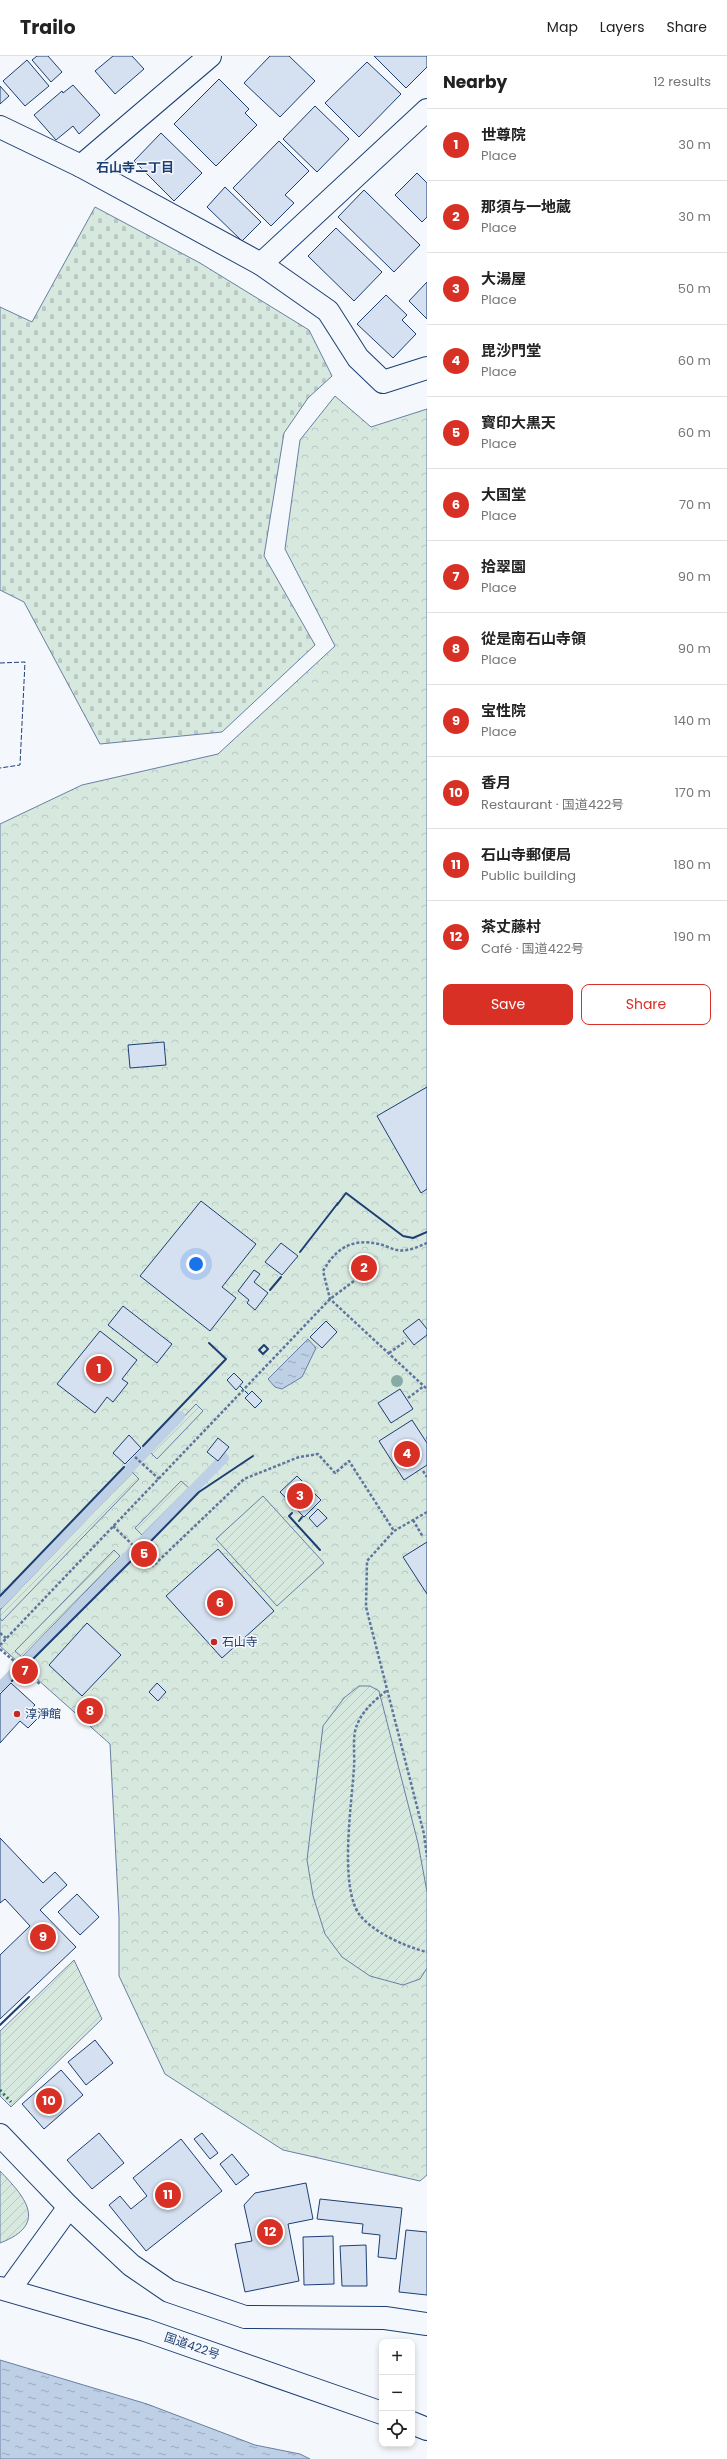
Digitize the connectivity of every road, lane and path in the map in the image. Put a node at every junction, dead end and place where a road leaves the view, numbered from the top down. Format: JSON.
{"nodes":[{"id":1,"x":210,"y":56,"type":"edge"},
{"id":2,"x":427,"y":110,"type":"edge"},
{"id":3,"x":0,"y":127,"type":"edge"},
{"id":4,"x":81,"y":166,"type":"junction"},
{"id":5,"x":261,"y":264,"type":"junction"},
{"id":6,"x":427,"y":368,"type":"edge"},
{"id":7,"x":427,"y":1243,"type":"edge"},
{"id":8,"x":358,"y":1278,"type":"dead end"},
{"id":9,"x":330,"y":1299,"type":"junction"},
{"id":10,"x":406,"y":1341,"type":"dead end"},
{"id":11,"x":389,"y":1353,"type":"junction"},
{"id":12,"x":424,"y":1386,"type":"junction"},
{"id":13,"x":427,"y":1389,"type":"edge"},
{"id":14,"x":408,"y":1398,"type":"dead end"},
{"id":15,"x":135,"y":1456,"type":"dead end"},
{"id":16,"x":423,"y":1471,"type":"dead end"},
{"id":17,"x":427,"y":1477,"type":"edge"},
{"id":18,"x":159,"y":1479,"type":"junction"},
{"id":19,"x":427,"y":1512,"type":"edge"},
{"id":20,"x":413,"y":1520,"type":"junction"},
{"id":21,"x":114,"y":1526,"type":"junction"},
{"id":22,"x":394,"y":1531,"type":"junction"},
{"id":23,"x":423,"y":1537,"type":"dead end"},
{"id":24,"x":136,"y":1549,"type":"dead end"},
{"id":25,"x":148,"y":1560,"type":"dead end"},
{"id":26,"x":0,"y":1633,"type":"edge"},
{"id":27,"x":6,"y":1638,"type":"junction"},
{"id":28,"x":0,"y":1645,"type":"edge"},
{"id":29,"x":0,"y":1648,"type":"edge"},
{"id":30,"x":21,"y":1667,"type":"dead end"},
{"id":31,"x":30,"y":1675,"type":"dead end"},
{"id":32,"x":42,"y":1685,"type":"dead end"},
{"id":33,"x":386,"y":1691,"type":"junction"},
{"id":34,"x":427,"y":1857,"type":"edge"},
{"id":35,"x":427,"y":1952,"type":"edge"},
{"id":36,"x":0,"y":2135,"type":"edge"},
{"id":37,"x":69,"y":2207,"type":"junction"},
{"id":38,"x":5,"y":2289,"type":"edge"},
{"id":39,"x":427,"y":2324,"type":"edge"},
{"id":40,"x":379,"y":2412,"type":"edge"},
{"id":41,"x":415,"y":2424,"type":"edge"},
{"id":42,"x":427,"y":2429,"type":"edge"}],
"edges":[{"from":1,"to":4,"type":"main road"},
{"from":2,"to":5,"type":"main road"},
{"from":3,"to":4,"type":"main road"},
{"from":4,"to":5,"type":"main road"},
{"from":5,"to":6,"type":"main road"},
{"from":7,"to":9,"type":"path"},
{"from":8,"to":9,"type":"path"},
{"from":9,"to":11,"type":"path"},
{"from":9,"to":18,"type":"path"},
{"from":10,"to":11,"type":"path"},
{"from":11,"to":12,"type":"path"},
{"from":12,"to":13,"type":"path"},
{"from":12,"to":14,"type":"path"},
{"from":15,"to":18,"type":"path"},
{"from":16,"to":17,"type":"path"},
{"from":18,"to":21,"type":"path"},
{"from":19,"to":20,"type":"path"},
{"from":20,"to":22,"type":"path"},
{"from":20,"to":23,"type":"path"},
{"from":21,"to":24,"type":"path"},
{"from":21,"to":27,"type":"path"},
{"from":22,"to":25,"type":"path"},
{"from":22,"to":33,"type":"path"},
{"from":26,"to":27,"type":"path"},
{"from":27,"to":28,"type":"path"},
{"from":29,"to":30,"type":"path"},
{"from":31,"to":32,"type":"path"},
{"from":33,"to":34,"type":"path"},
{"from":33,"to":35,"type":"path"},
{"from":36,"to":37,"type":"main road"},
{"from":37,"to":38,"type":"main road"},
{"from":37,"to":39,"type":"main road"},
{"from":38,"to":40,"type":"main road","name":"国道422号"},
{"from":41,"to":42,"type":"main road"}]}
